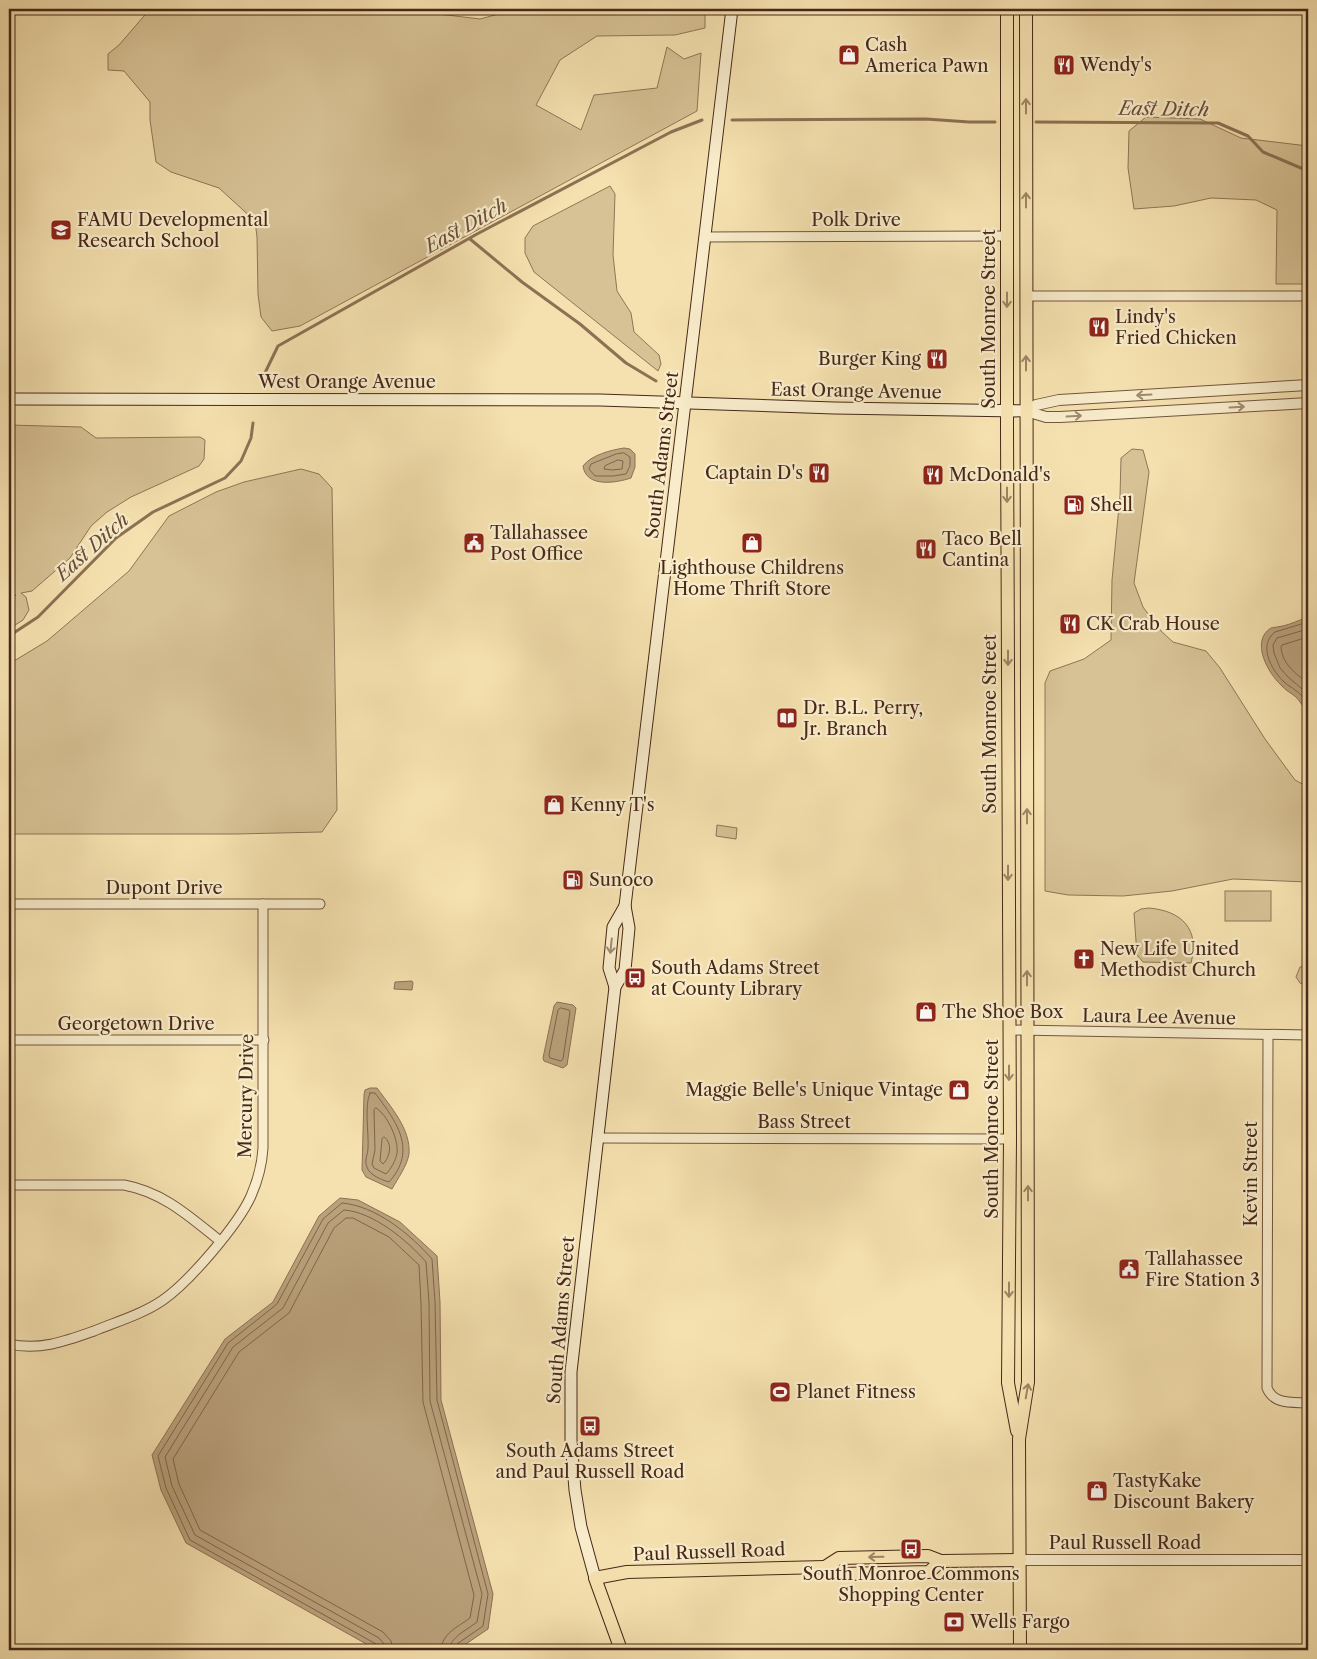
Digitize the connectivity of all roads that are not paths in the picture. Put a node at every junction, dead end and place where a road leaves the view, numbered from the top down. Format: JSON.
{"nodes":[{"id":1,"x":732,"y":9,"type":"edge"},
{"id":2,"x":1007,"y":15,"type":"edge"},
{"id":3,"x":1026,"y":15,"type":"edge"},
{"id":4,"x":1007,"y":217,"type":"junction"},
{"id":5,"x":1026,"y":233,"type":"junction"},
{"id":6,"x":1007,"y":236,"type":"junction"},
{"id":7,"x":705,"y":237,"type":"junction"},
{"id":8,"x":1026,"y":296,"type":"junction"},
{"id":9,"x":1308,"y":296,"type":"edge"},
{"id":10,"x":1308,"y":385,"type":"edge"},
{"id":11,"x":9,"y":399,"type":"edge"},
{"id":12,"x":686,"y":402,"type":"junction"},
{"id":13,"x":1308,"y":402,"type":"edge"},
{"id":14,"x":1007,"y":411,"type":"junction"},
{"id":15,"x":1026,"y":411,"type":"junction"},
{"id":16,"x":9,"y":904,"type":"edge"},
{"id":17,"x":263,"y":904,"type":"junction"},
{"id":18,"x":320,"y":904,"type":"dead end"},
{"id":19,"x":1009,"y":1030,"type":"junction"},
{"id":20,"x":1027,"y":1031,"type":"junction"},
{"id":21,"x":1268,"y":1035,"type":"junction"},
{"id":22,"x":1308,"y":1035,"type":"edge"},
{"id":23,"x":9,"y":1040,"type":"edge"},
{"id":24,"x":264,"y":1040,"type":"junction"},
{"id":25,"x":598,"y":1138,"type":"junction"},
{"id":26,"x":1010,"y":1139,"type":"junction"},
{"id":27,"x":9,"y":1185,"type":"edge"},
{"id":28,"x":1009,"y":1223,"type":"junction"},
{"id":29,"x":1028,"y":1223,"type":"junction"},
{"id":30,"x":220,"y":1241,"type":"junction"},
{"id":31,"x":1009,"y":1334,"type":"junction"},
{"id":32,"x":9,"y":1344,"type":"edge"},
{"id":33,"x":1028,"y":1352,"type":"junction"},
{"id":34,"x":1308,"y":1403,"type":"edge"},
{"id":35,"x":1018,"y":1438,"type":"junction"},
{"id":36,"x":1020,"y":1560,"type":"junction"},
{"id":37,"x":1308,"y":1560,"type":"edge"},
{"id":38,"x":595,"y":1578,"type":"junction"},
{"id":39,"x":621,"y":1650,"type":"edge"},
{"id":40,"x":1020,"y":1650,"type":"edge"}],
"edges":[{"from":1,"to":7,"type":"main road","name":"South Adams Street"},
{"from":2,"to":3,"type":"main road"},
{"from":2,"to":4,"type":"main road","name":"South Monroe Street"},
{"from":5,"to":3,"type":"main road","name":"South Monroe Street","one_way":true},
{"from":4,"to":5,"type":"main road"},
{"from":4,"to":6,"type":"main road","name":"South Monroe Street"},
{"from":5,"to":8,"type":"main road","name":"South Monroe Street"},
{"from":6,"to":7,"type":"street","name":"Polk Drive"},
{"from":6,"to":14,"type":"main road","name":"South Monroe Street","one_way":true},
{"from":7,"to":12,"type":"main road","name":"South Adams Street"},
{"from":8,"to":9,"type":"street"},
{"from":15,"to":8,"type":"main road","name":"South Monroe Street","one_way":true},
{"from":10,"to":15,"type":"street","name":"East Orange Avenue","one_way":true},
{"from":11,"to":12,"type":"main road","name":"West Orange Avenue"},
{"from":12,"to":14,"type":"main road","name":"East Orange Avenue"},
{"from":12,"to":25,"type":"main road","name":"South Adams Street"},
{"from":15,"to":13,"type":"street","name":"East Orange Avenue","one_way":true},
{"from":14,"to":15,"type":"main road","name":"East Orange Avenue"},
{"from":14,"to":19,"type":"main road","name":"South Monroe Street","one_way":true},
{"from":20,"to":15,"type":"main road","name":"South Monroe Street","one_way":true},
{"from":16,"to":17,"type":"street","name":"Dupont Drive"},
{"from":17,"to":18,"type":"street","name":"Dupont Drive"},
{"from":17,"to":24,"type":"street","name":"Mercury Drive"},
{"from":19,"to":20,"type":"street","name":"Laura Lee Avenue"},
{"from":19,"to":26,"type":"main road","name":"South Monroe Street","one_way":true},
{"from":20,"to":21,"type":"street","name":"Laura Lee Avenue"},
{"from":29,"to":20,"type":"main road","name":"South Monroe Street","one_way":true},
{"from":21,"to":22,"type":"street","name":"Laura Lee Avenue"},
{"from":21,"to":34,"type":"street","name":"Kevin Street"},
{"from":23,"to":24,"type":"street","name":"Georgetown Drive"},
{"from":24,"to":30,"type":"street","name":"Mercury Drive"},
{"from":25,"to":26,"type":"street","name":"Bass Street"},
{"from":25,"to":38,"type":"main road","name":"South Adams Street"},
{"from":26,"to":28,"type":"main road","name":"South Monroe Street"},
{"from":27,"to":30,"type":"street"},
{"from":28,"to":29,"type":"main road"},
{"from":28,"to":31,"type":"main road","name":"South Monroe Street","one_way":true},
{"from":29,"to":33,"type":"main road","name":"South Monroe Street"},
{"from":30,"to":32,"type":"street","name":"Mercury Drive"},
{"from":31,"to":33,"type":"main road"},
{"from":31,"to":35,"type":"main road","name":"South Monroe Street"},
{"from":35,"to":33,"type":"main road","name":"South Monroe Street","one_way":true},
{"from":35,"to":36,"type":"main road","name":"South Monroe Street"},
{"from":36,"to":37,"type":"street","name":"Paul Russell Road"},
{"from":36,"to":38,"type":"main road","name":"Paul Russell Road"},
{"from":36,"to":40,"type":"main road","name":"South Monroe Street"},
{"from":38,"to":39,"type":"main road","name":"South Adams Street"}]}
